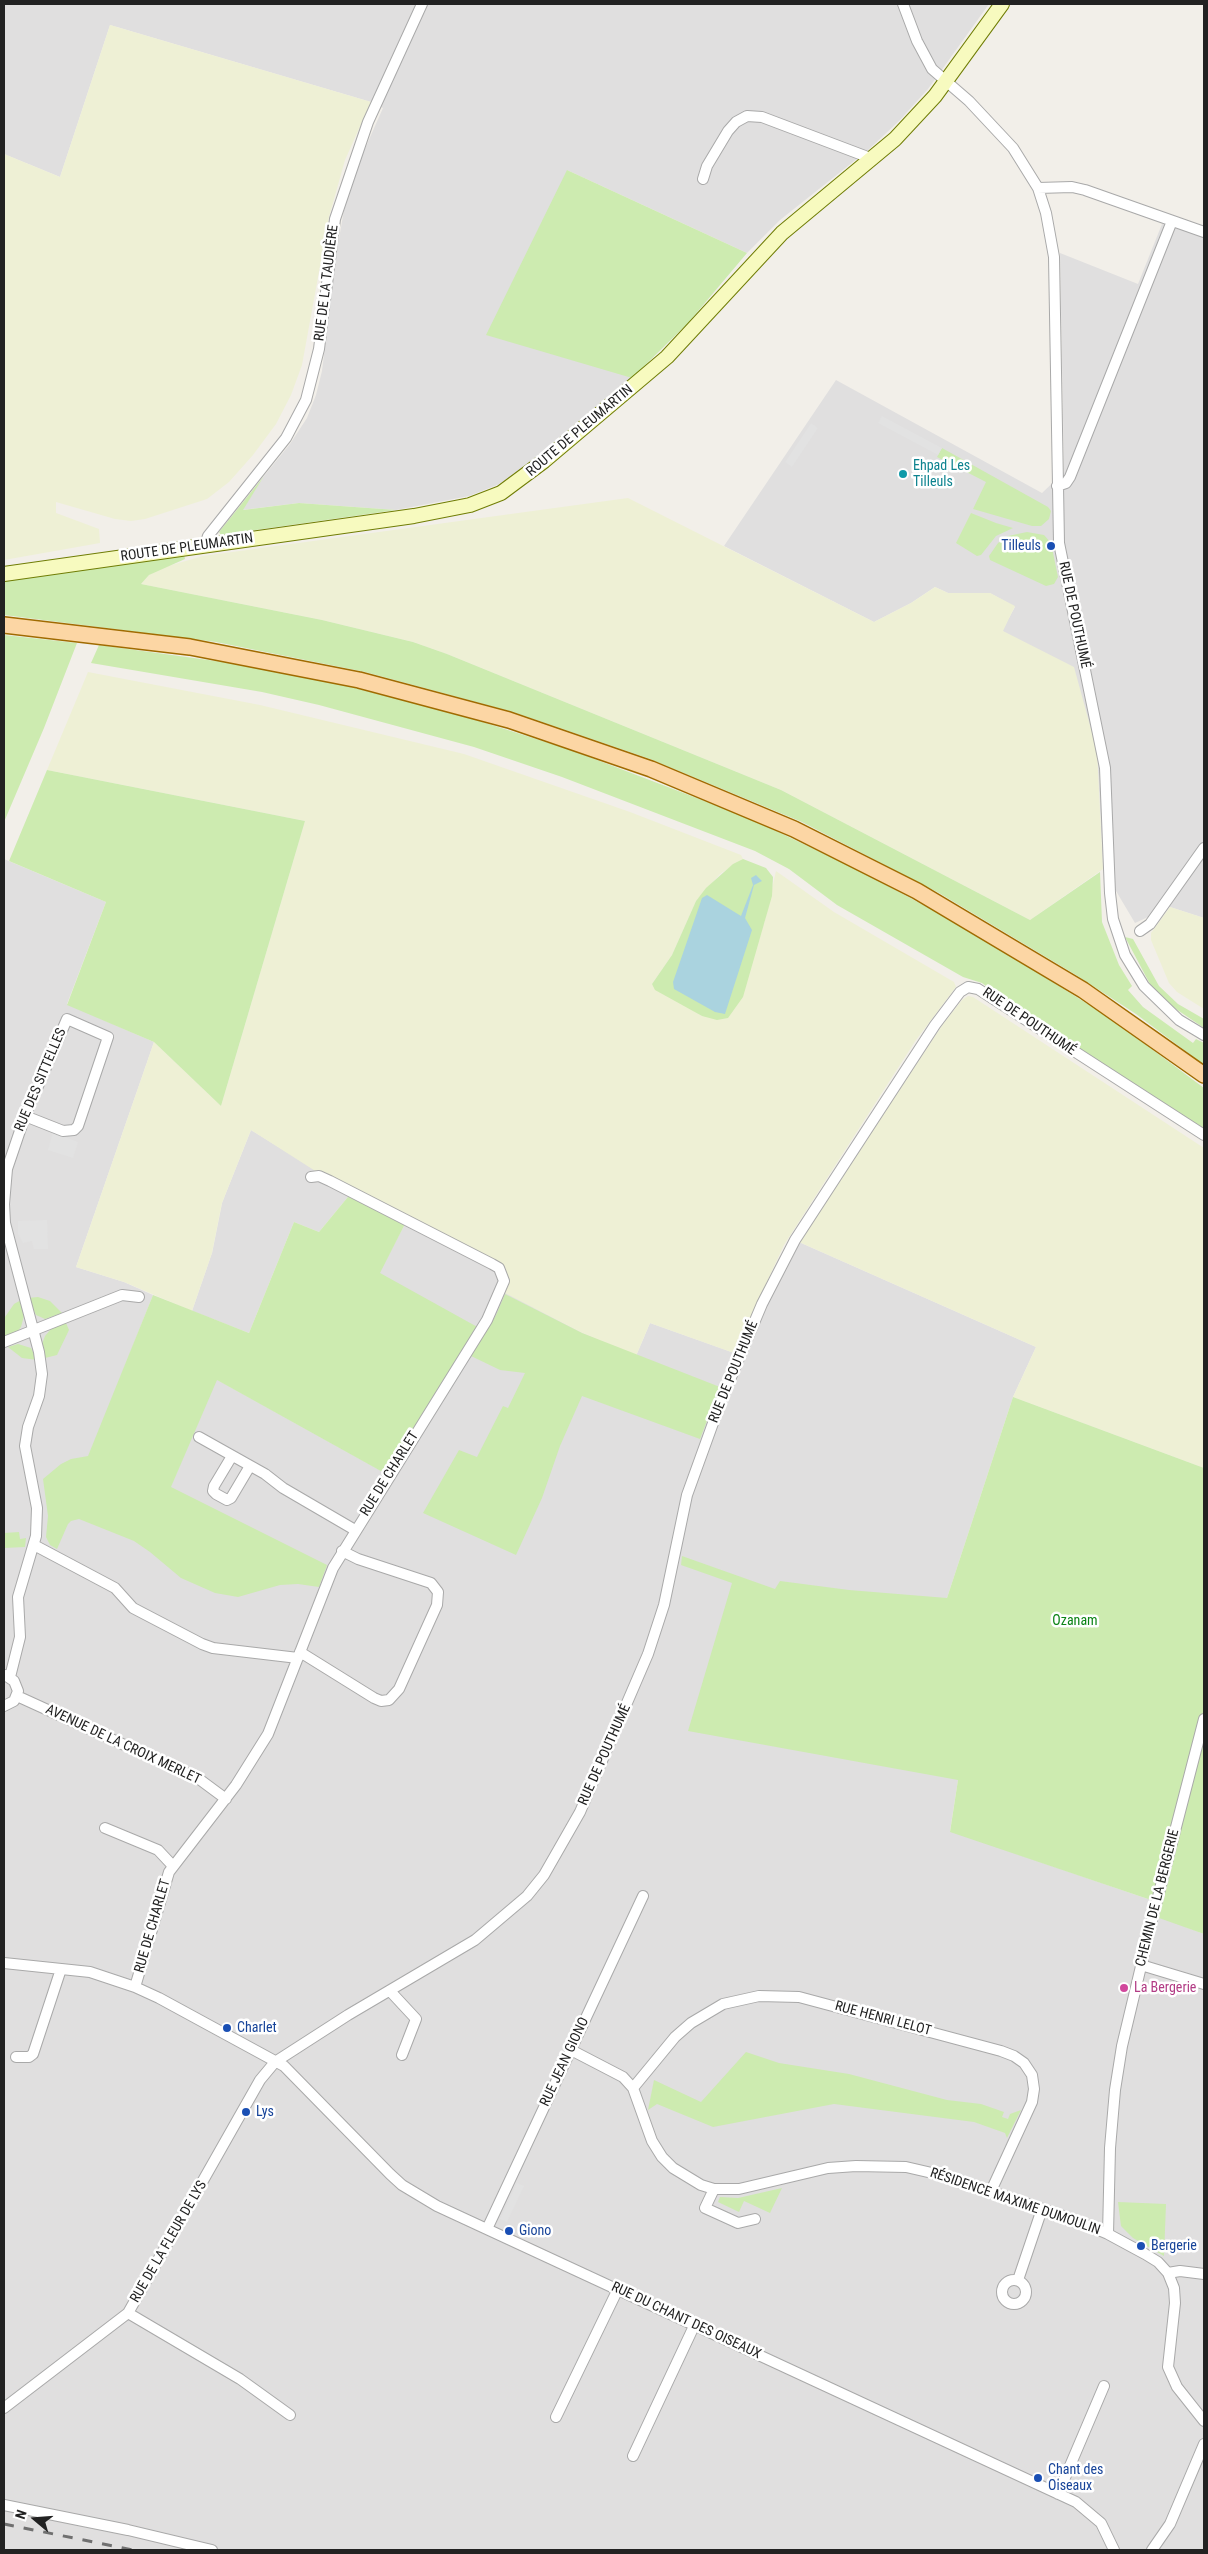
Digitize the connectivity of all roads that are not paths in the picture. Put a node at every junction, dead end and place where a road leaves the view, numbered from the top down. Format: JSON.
{"nodes":[{"id":1,"x":422,"y":4,"type":"edge"},
{"id":2,"x":902,"y":4,"type":"edge"},
{"id":3,"x":1002,"y":4,"type":"edge"},
{"id":4,"x":945,"y":82,"type":"junction"},
{"id":5,"x":873,"y":159,"type":"junction"},
{"id":6,"x":703,"y":179,"type":"dead end"},
{"id":7,"x":1038,"y":188,"type":"junction"},
{"id":8,"x":1172,"y":221,"type":"junction"},
{"id":9,"x":1204,"y":232,"type":"edge"},
{"id":10,"x":1057,"y":486,"type":"junction"},
{"id":11,"x":205,"y":545,"type":"junction"},
{"id":12,"x":4,"y":574,"type":"edge"},
{"id":13,"x":4,"y":625,"type":"edge"},
{"id":14,"x":1204,"y":848,"type":"edge"},
{"id":15,"x":1140,"y":931,"type":"dead end"},
{"id":16,"x":1204,"y":1035,"type":"edge"},
{"id":17,"x":1204,"y":1075,"type":"edge"},
{"id":18,"x":25,"y":1116,"type":"junction"},
{"id":19,"x":1204,"y":1135,"type":"edge"},
{"id":20,"x":311,"y":1177,"type":"dead end"},
{"id":21,"x":5,"y":1223,"type":"edge"},
{"id":22,"x":139,"y":1297,"type":"dead end"},
{"id":23,"x":33,"y":1330,"type":"junction"},
{"id":24,"x":4,"y":1342,"type":"edge"},
{"id":25,"x":199,"y":1437,"type":"dead end"},
{"id":26,"x":232,"y":1456,"type":"junction"},
{"id":27,"x":250,"y":1466,"type":"junction"},
{"id":28,"x":355,"y":1530,"type":"junction"},
{"id":29,"x":34,"y":1545,"type":"junction"},
{"id":30,"x":342,"y":1551,"type":"junction"},
{"id":31,"x":299,"y":1655,"type":"junction"},
{"id":32,"x":7,"y":1676,"type":"edge"},
{"id":33,"x":17,"y":1696,"type":"junction"},
{"id":34,"x":4,"y":1706,"type":"edge"},
{"id":35,"x":1204,"y":1719,"type":"edge"},
{"id":36,"x":226,"y":1799,"type":"junction"},
{"id":37,"x":105,"y":1828,"type":"dead end"},
{"id":38,"x":173,"y":1866,"type":"junction"},
{"id":39,"x":643,"y":1896,"type":"dead end"},
{"id":40,"x":4,"y":1963,"type":"edge"},
{"id":41,"x":1141,"y":1965,"type":"junction"},
{"id":42,"x":61,"y":1969,"type":"junction"},
{"id":43,"x":1204,"y":1984,"type":"edge"},
{"id":44,"x":135,"y":1987,"type":"junction"},
{"id":45,"x":390,"y":1991,"type":"junction"},
{"id":46,"x":571,"y":2050,"type":"junction"},
{"id":47,"x":402,"y":2055,"type":"dead end"},
{"id":48,"x":16,"y":2057,"type":"dead end"},
{"id":49,"x":275,"y":2062,"type":"junction"},
{"id":50,"x":633,"y":2088,"type":"junction"},
{"id":51,"x":714,"y":2189,"type":"junction"},
{"id":52,"x":990,"y":2191,"type":"junction"},
{"id":53,"x":1042,"y":2209,"type":"junction"},
{"id":54,"x":755,"y":2220,"type":"dead end"},
{"id":55,"x":487,"y":2229,"type":"junction"},
{"id":56,"x":1108,"y":2234,"type":"junction"},
{"id":57,"x":1168,"y":2273,"type":"junction"},
{"id":58,"x":1204,"y":2274,"type":"edge"},
{"id":59,"x":1018,"y":2280,"type":"dead end"},
{"id":60,"x":618,"y":2289,"type":"junction"},
{"id":61,"x":128,"y":2313,"type":"junction"},
{"id":62,"x":695,"y":2324,"type":"junction"},
{"id":63,"x":1104,"y":2386,"type":"dead end"},
{"id":64,"x":4,"y":2408,"type":"edge"},
{"id":65,"x":290,"y":2415,"type":"dead end"},
{"id":66,"x":556,"y":2417,"type":"dead end"},
{"id":67,"x":1204,"y":2421,"type":"edge"},
{"id":68,"x":1204,"y":2444,"type":"edge"},
{"id":69,"x":633,"y":2456,"type":"dead end"},
{"id":70,"x":1058,"y":2494,"type":"junction"},
{"id":71,"x":4,"y":2505,"type":"edge"},
{"id":72,"x":212,"y":2550,"type":"edge"},
{"id":73,"x":1113,"y":2550,"type":"edge"},
{"id":74,"x":1152,"y":2550,"type":"edge"}],
"edges":[{"from":1,"to":11,"type":"street","name":"RUE DE LA TAUDIÈRE"},
{"from":2,"to":4,"type":"street","name":"RUE DE POUTHUMÉ"},
{"from":3,"to":4,"type":"main road","name":"ROUTE DE PLEUMARTIN"},
{"from":4,"to":5,"type":"main road","name":"ROUTE DE PLEUMARTIN"},
{"from":4,"to":7,"type":"street","name":"RUE DE POUTHUMÉ"},
{"from":5,"to":6,"type":"street"},
{"from":5,"to":11,"type":"main road","name":"ROUTE DE PLEUMARTIN"},
{"from":7,"to":8,"type":"street"},
{"from":7,"to":10,"type":"street","name":"RUE DE POUTHUMÉ"},
{"from":8,"to":9,"type":"street"},
{"from":8,"to":10,"type":"street"},
{"from":10,"to":16,"type":"street","name":"RUE DE POUTHUMÉ"},
{"from":11,"to":12,"type":"main road","name":"ROUTE DE PLEUMARTIN"},
{"from":13,"to":17,"type":"main road"},
{"from":14,"to":15,"type":"street"},
{"from":18,"to":18,"type":"street","name":"RUE DES SITTELLES"},
{"from":18,"to":21,"type":"street","name":"RUE DES SITTELLES"},
{"from":19,"to":45,"type":"street","name":"RUE DE POUTHUMÉ"},
{"from":20,"to":28,"type":"street","name":"RUE DE CHARLET"},
{"from":21,"to":23,"type":"street","name":"RUE DES SITTELLES"},
{"from":22,"to":23,"type":"street"},
{"from":23,"to":24,"type":"street"},
{"from":23,"to":29,"type":"street","name":"RUE DES SITTELLES"},
{"from":25,"to":26,"type":"street"},
{"from":26,"to":27,"type":"street"},
{"from":26,"to":27,"type":"street"},
{"from":27,"to":28,"type":"street"},
{"from":28,"to":30,"type":"street","name":"RUE DE CHARLET"},
{"from":29,"to":31,"type":"street"},
{"from":29,"to":32,"type":"street","name":"RUE DES SITTELLES"},
{"from":30,"to":31,"type":"street","name":"RUE DE CHARLET"},
{"from":30,"to":31,"type":"street"},
{"from":31,"to":36,"type":"street","name":"RUE DE CHARLET"},
{"from":32,"to":33,"type":"street"},
{"from":33,"to":34,"type":"street"},
{"from":33,"to":36,"type":"street","name":"AVENUE DE LA CROIX MERLET"},
{"from":35,"to":41,"type":"street","name":"CHEMIN DE LA BERGERIE"},
{"from":36,"to":38,"type":"street","name":"RUE DE CHARLET"},
{"from":37,"to":38,"type":"street","name":"RUE DE CHARLET"},
{"from":38,"to":44,"type":"street","name":"RUE DE CHARLET"},
{"from":39,"to":46,"type":"street","name":"RUE JEAN GIONO"},
{"from":40,"to":42,"type":"street","name":"RUE DU CHANT DES OISEAUX"},
{"from":41,"to":43,"type":"street"},
{"from":41,"to":56,"type":"street","name":"CHEMIN DE LA BERGERIE"},
{"from":42,"to":44,"type":"street","name":"RUE DU CHANT DES OISEAUX"},
{"from":42,"to":48,"type":"street"},
{"from":44,"to":49,"type":"street","name":"RUE DU CHANT DES OISEAUX"},
{"from":45,"to":47,"type":"street"},
{"from":45,"to":49,"type":"street","name":"RUE DE POUTHUMÉ"},
{"from":46,"to":50,"type":"street","name":"RÉSIDENCE MAXIME DUMOULIN"},
{"from":46,"to":55,"type":"street","name":"RUE JEAN GIONO"},
{"from":49,"to":55,"type":"street","name":"RUE DU CHANT DES OISEAUX"},
{"from":49,"to":61,"type":"street","name":"RUE DE LA FLEUR DE LYS"},
{"from":50,"to":51,"type":"street","name":"RÉSIDENCE MAXIME DUMOULIN"},
{"from":50,"to":52,"type":"street","name":"RUE HENRI LELOT"},
{"from":51,"to":52,"type":"street","name":"RÉSIDENCE MAXIME DUMOULIN"},
{"from":51,"to":54,"type":"street"},
{"from":52,"to":53,"type":"street","name":"RÉSIDENCE MAXIME DUMOULIN"},
{"from":53,"to":56,"type":"street","name":"RÉSIDENCE MAXIME DUMOULIN"},
{"from":53,"to":59,"type":"street"},
{"from":55,"to":60,"type":"street","name":"RUE DU CHANT DES OISEAUX"},
{"from":56,"to":57,"type":"street"},
{"from":57,"to":58,"type":"street"},
{"from":57,"to":67,"type":"street"},
{"from":60,"to":62,"type":"street","name":"RUE DU CHANT DES OISEAUX"},
{"from":60,"to":66,"type":"street"},
{"from":61,"to":64,"type":"street","name":"RUE DE LA FLEUR DE LYS"},
{"from":61,"to":65,"type":"street"},
{"from":62,"to":69,"type":"street"},
{"from":62,"to":70,"type":"street","name":"RUE DU CHANT DES OISEAUX"},
{"from":63,"to":70,"type":"street"},
{"from":68,"to":74,"type":"street"},
{"from":70,"to":73,"type":"street","name":"RUE DU CHANT DES OISEAUX"},
{"from":71,"to":72,"type":"street"}]}
